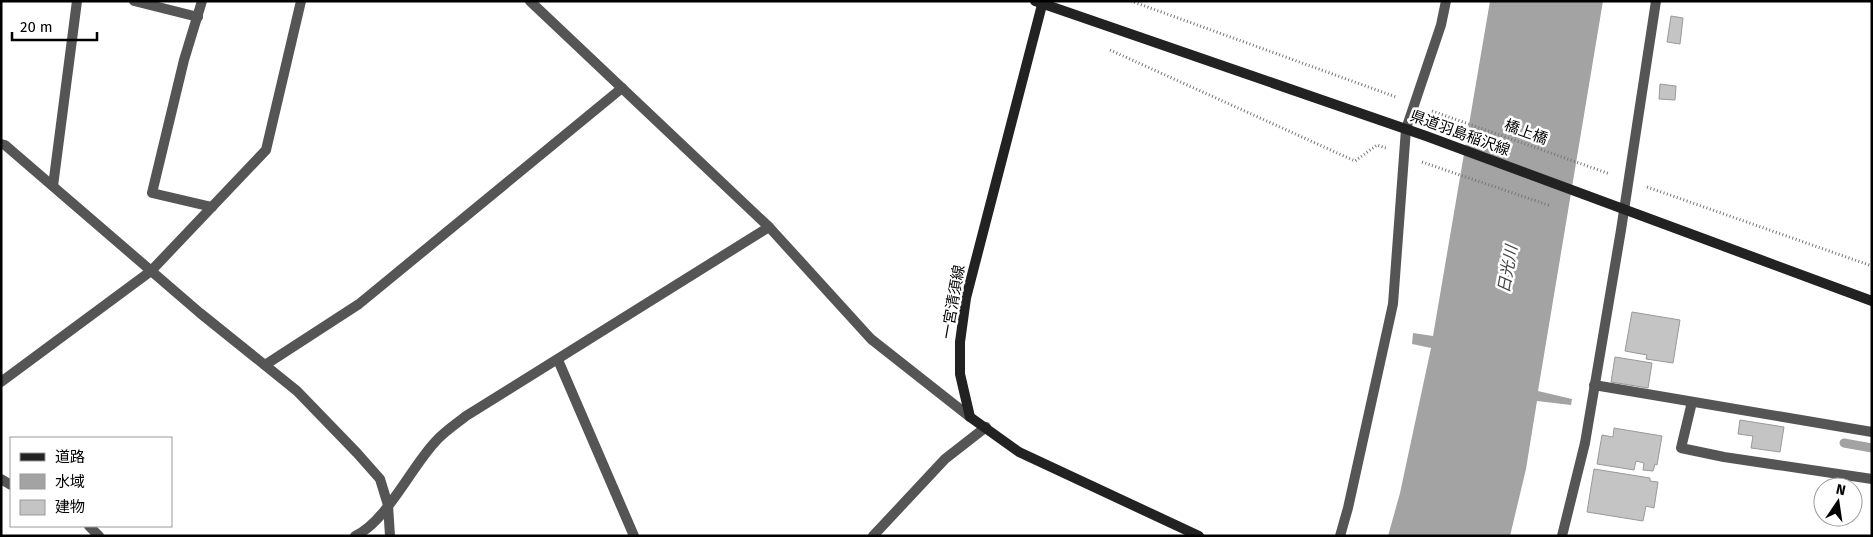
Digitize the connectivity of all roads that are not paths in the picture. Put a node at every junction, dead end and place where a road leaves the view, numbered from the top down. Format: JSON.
{"nodes":[{"id":1,"x":77,"y":1,"type":"edge"},
{"id":2,"x":134,"y":1,"type":"edge"},
{"id":3,"x":202,"y":1,"type":"edge"},
{"id":4,"x":301,"y":1,"type":"edge"},
{"id":5,"x":530,"y":1,"type":"edge"},
{"id":6,"x":1446,"y":1,"type":"edge"},
{"id":7,"x":1656,"y":1,"type":"edge"},
{"id":8,"x":1040,"y":2,"type":"edge"},
{"id":9,"x":198,"y":18,"type":"junction"},
{"id":10,"x":622,"y":88,"type":"junction"},
{"id":11,"x":1406,"y":129,"type":"junction"},
{"id":12,"x":1,"y":144,"type":"edge"},
{"id":13,"x":53,"y":186,"type":"junction"},
{"id":14,"x":212,"y":207,"type":"junction"},
{"id":15,"x":1624,"y":209,"type":"junction"},
{"id":16,"x":769,"y":227,"type":"junction"},
{"id":17,"x":150,"y":271,"type":"junction"},
{"id":18,"x":1872,"y":302,"type":"edge"},
{"id":19,"x":558,"y":360,"type":"junction"},
{"id":20,"x":265,"y":365,"type":"junction"},
{"id":21,"x":1,"y":382,"type":"edge"},
{"id":22,"x":1594,"y":385,"type":"junction"},
{"id":23,"x":1692,"y":402,"type":"junction"},
{"id":24,"x":970,"y":417,"type":"junction"},
{"id":25,"x":986,"y":428,"type":"junction"},
{"id":26,"x":1872,"y":432,"type":"edge"},
{"id":27,"x":1872,"y":479,"type":"edge"},
{"id":28,"x":388,"y":505,"type":"junction"},
{"id":29,"x":90,"y":527,"type":"edge"},
{"id":30,"x":99,"y":536,"type":"edge"},
{"id":31,"x":355,"y":536,"type":"edge"},
{"id":32,"x":390,"y":536,"type":"edge"},
{"id":33,"x":634,"y":536,"type":"edge"},
{"id":34,"x":873,"y":536,"type":"edge"},
{"id":35,"x":1199,"y":536,"type":"edge"},
{"id":36,"x":1340,"y":536,"type":"edge"},
{"id":37,"x":1562,"y":536,"type":"edge"}],
"edges":[{"from":1,"to":13,"type":"street"},
{"from":2,"to":9,"type":"street"},
{"from":3,"to":9,"type":"street"},
{"from":4,"to":14,"type":"street"},
{"from":5,"to":10,"type":"street"},
{"from":6,"to":11,"type":"street"},
{"from":7,"to":15,"type":"street"},
{"from":8,"to":11,"type":"main road","name":"県道羽島稲沢線"},
{"from":8,"to":24,"type":"main road","name":"一宮清須線"},
{"from":9,"to":14,"type":"street"},
{"from":10,"to":16,"type":"street"},
{"from":10,"to":20,"type":"street"},
{"from":11,"to":15,"type":"main road","name":"県道羽島稲沢線"},
{"from":11,"to":36,"type":"street"},
{"from":12,"to":13,"type":"street"},
{"from":13,"to":17,"type":"street"},
{"from":14,"to":17,"type":"street"},
{"from":15,"to":18,"type":"main road","name":"県道羽島稲沢線"},
{"from":15,"to":22,"type":"street"},
{"from":16,"to":19,"type":"street"},
{"from":16,"to":24,"type":"street"},
{"from":17,"to":20,"type":"street"},
{"from":17,"to":21,"type":"street"},
{"from":19,"to":28,"type":"street"},
{"from":19,"to":33,"type":"street"},
{"from":20,"to":28,"type":"street"},
{"from":22,"to":23,"type":"street"},
{"from":22,"to":37,"type":"street"},
{"from":23,"to":26,"type":"street"},
{"from":23,"to":27,"type":"street"},
{"from":24,"to":25,"type":"main road"},
{"from":25,"to":34,"type":"street"},
{"from":25,"to":35,"type":"main road"},
{"from":28,"to":31,"type":"street"},
{"from":28,"to":32,"type":"street"},
{"from":29,"to":30,"type":"street"}]}
